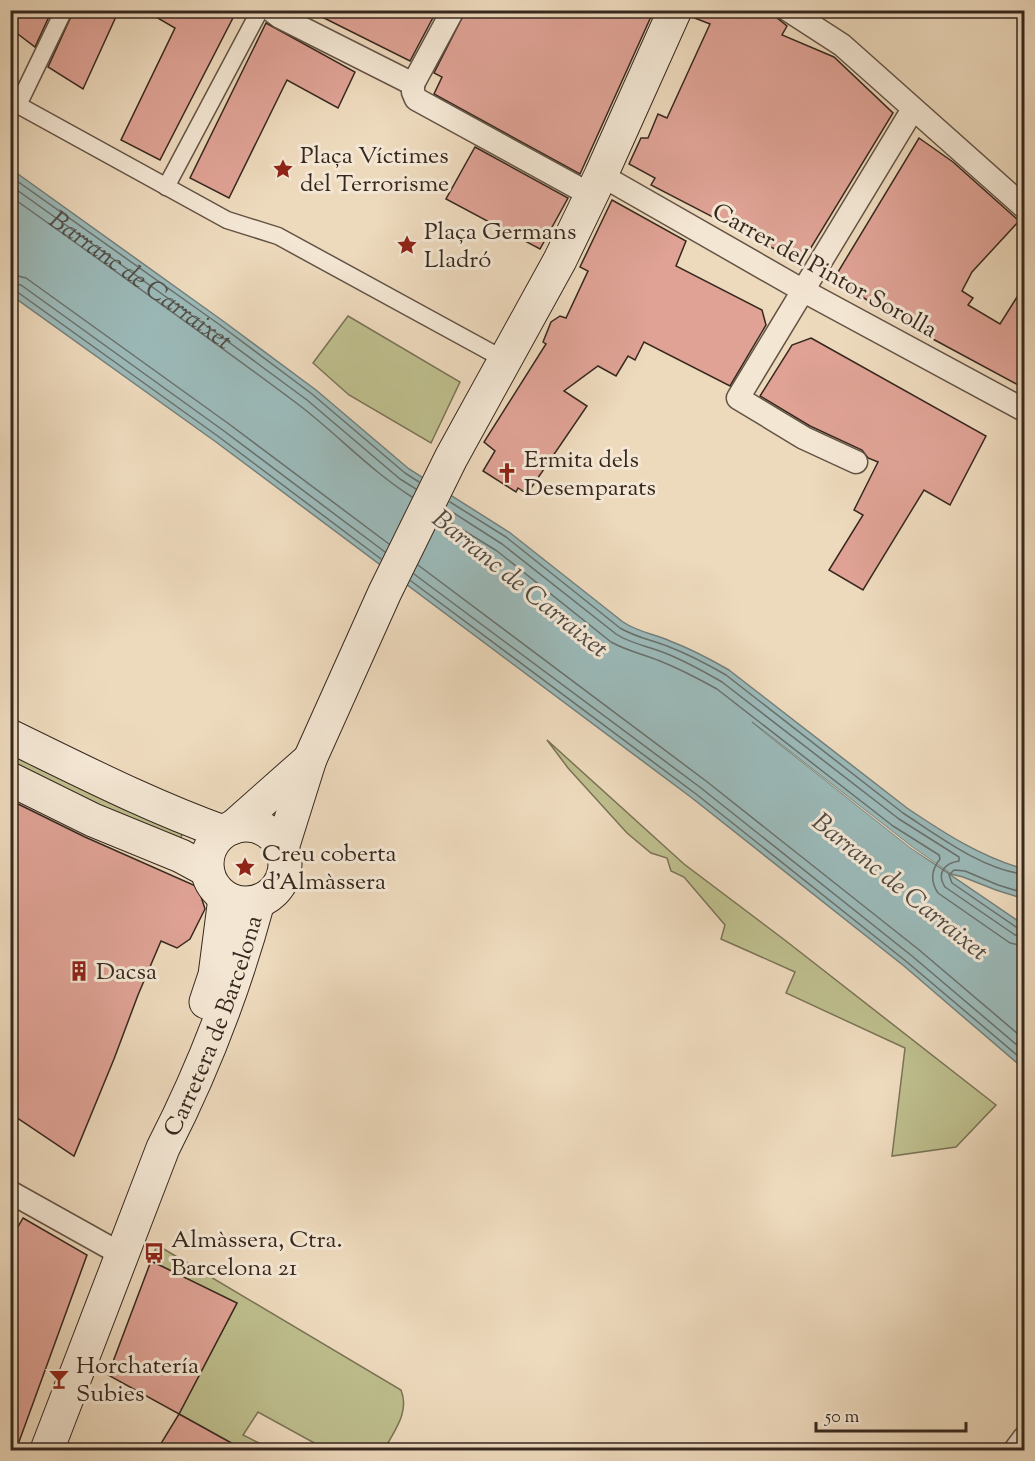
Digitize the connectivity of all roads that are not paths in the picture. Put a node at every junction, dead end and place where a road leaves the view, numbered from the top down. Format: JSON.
{"nodes":[{"id":1,"x":64,"y":10,"type":"edge"},
{"id":2,"x":260,"y":10,"type":"edge"},
{"id":3,"x":271,"y":10,"type":"edge"},
{"id":4,"x":453,"y":10,"type":"edge"},
{"id":5,"x":675,"y":10,"type":"edge"},
{"id":6,"x":788,"y":10,"type":"edge"},
{"id":7,"x":413,"y":84,"type":"junction"},
{"id":8,"x":913,"y":109,"type":"junction"},
{"id":9,"x":596,"y":185,"type":"junction"},
{"id":10,"x":166,"y":187,"type":"junction"},
{"id":11,"x":1024,"y":207,"type":"edge"},
{"id":12,"x":802,"y":290,"type":"junction"},
{"id":13,"x":505,"y":360,"type":"junction"},
{"id":14,"x":1024,"y":410,"type":"edge"},
{"id":15,"x":856,"y":462,"type":"dead end"},
{"id":16,"x":10,"y":736,"type":"edge"},
{"id":17,"x":310,"y":759,"type":"junction"},
{"id":18,"x":10,"y":779,"type":"edge"},
{"id":19,"x":227,"y":830,"type":"junction"},
{"id":20,"x":282,"y":848,"type":"junction"},
{"id":21,"x":207,"y":870,"type":"junction"},
{"id":22,"x":225,"y":898,"type":"junction"},
{"id":23,"x":258,"y":902,"type":"junction"},
{"id":24,"x":163,"y":1148,"type":"junction"},
{"id":25,"x":10,"y":1192,"type":"edge"},
{"id":26,"x":121,"y":1254,"type":"junction"},
{"id":27,"x":1024,"y":1438,"type":"edge"},
{"id":28,"x":47,"y":1450,"type":"edge"},
{"id":29,"x":1015,"y":1450,"type":"edge"}],
"edges":[{"from":1,"to":10,"type":"street"},
{"from":2,"to":10,"type":"street"},
{"from":3,"to":7,"type":"street"},
{"from":4,"to":7,"type":"street"},
{"from":5,"to":9,"type":"main road"},
{"from":6,"to":8,"type":"street"},
{"from":7,"to":9,"type":"street","name":"Carrer del Pintor Sorolla"},
{"from":8,"to":11,"type":"street"},
{"from":8,"to":12,"type":"street"},
{"from":9,"to":12,"type":"street","name":"Carrer del Pintor Sorolla"},
{"from":9,"to":13,"type":"main road"},
{"from":10,"to":13,"type":"street"},
{"from":12,"to":14,"type":"street","name":"Carrer del Pintor Sorolla"},
{"from":12,"to":15,"type":"street"},
{"from":13,"to":17,"type":"main road"},
{"from":16,"to":19,"type":"main road"},
{"from":17,"to":19,"type":"main road"},
{"from":17,"to":20,"type":"main road"},
{"from":18,"to":21,"type":"main road"},
{"from":19,"to":20,"type":"main road"},
{"from":19,"to":21,"type":"main road"},
{"from":20,"to":23,"type":"main road"},
{"from":21,"to":22,"type":"main road"},
{"from":22,"to":23,"type":"main road"},
{"from":22,"to":24,"type":"main road","name":"Carretera de Barcelona"},
{"from":23,"to":24,"type":"main road","name":"Carretera de Barcelona"},
{"from":24,"to":26,"type":"main road","name":"Carretera de Barcelona"},
{"from":25,"to":26,"type":"street"},
{"from":26,"to":28,"type":"main road","name":"Carretera de Barcelona"},
{"from":27,"to":29,"type":"street"}]}
